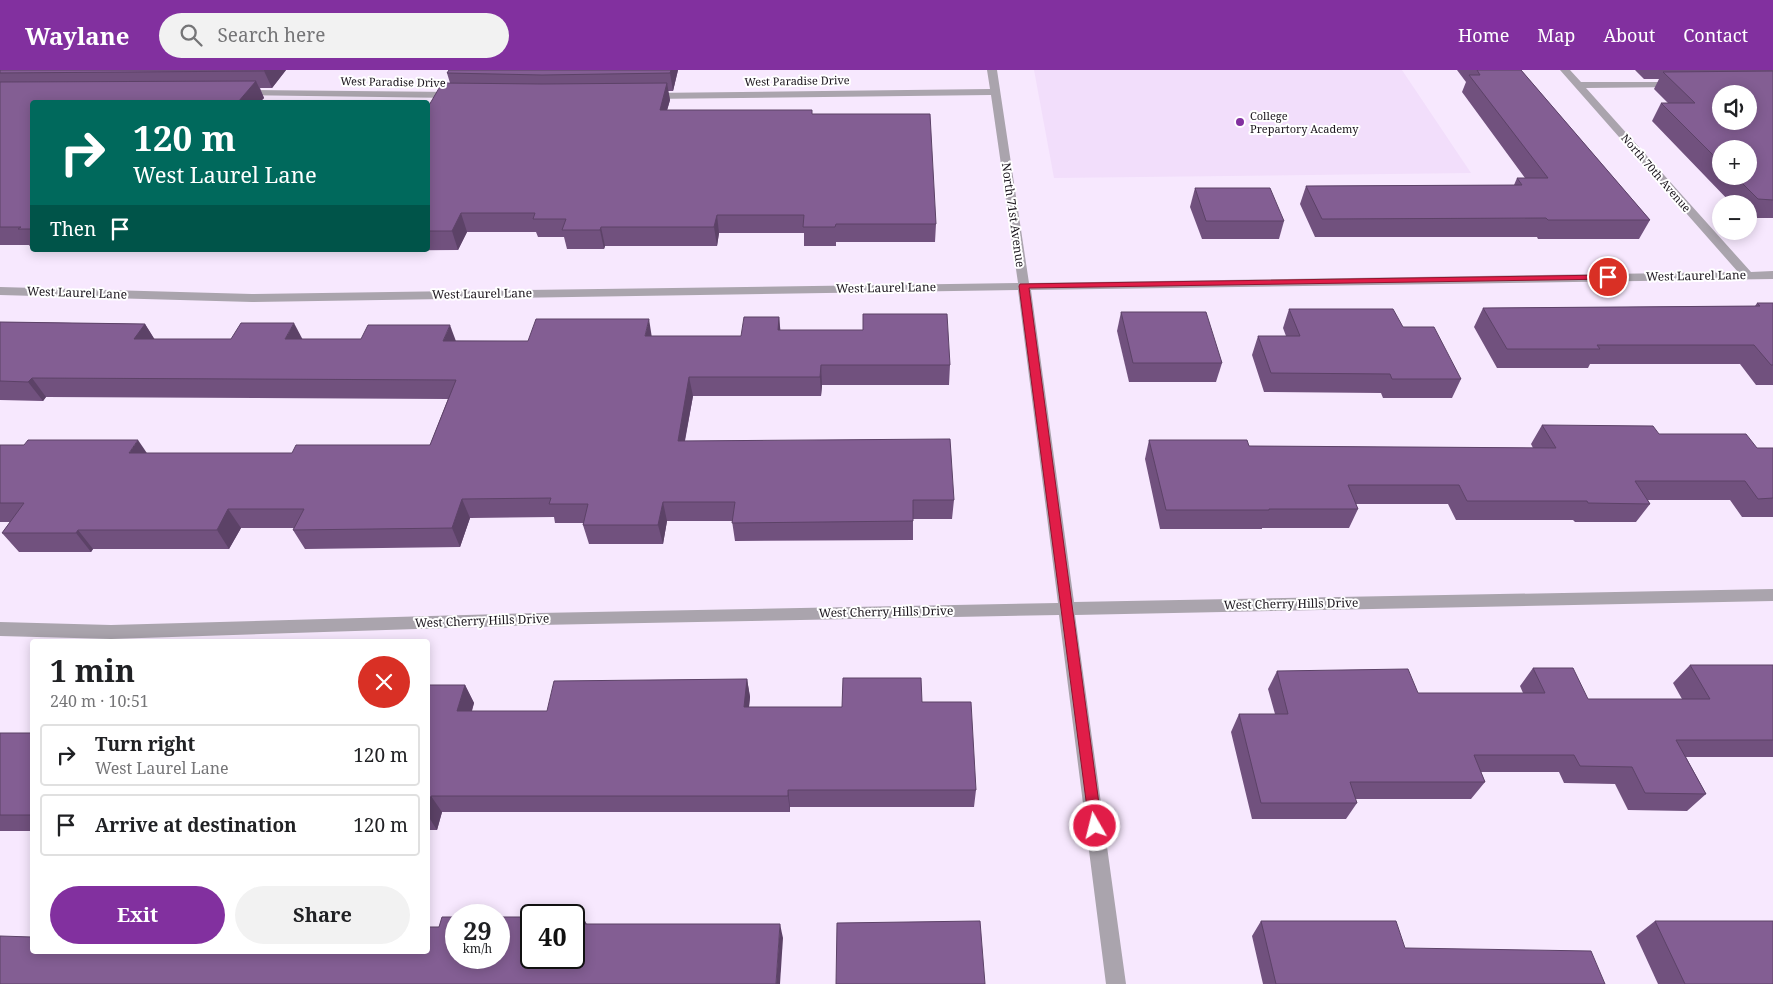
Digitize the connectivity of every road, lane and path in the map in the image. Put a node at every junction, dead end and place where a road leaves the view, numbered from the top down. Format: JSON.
{"nodes":[{"id":1,"x":992,"y":70,"type":"edge"},
{"id":2,"x":1565,"y":70,"type":"edge"},
{"id":3,"x":1685,"y":84,"type":"edge"},
{"id":4,"x":1578,"y":85,"type":"junction"},
{"id":5,"x":995,"y":92,"type":"junction"},
{"id":6,"x":232,"y":93,"type":"edge"},
{"id":7,"x":467,"y":96,"type":"edge"},
{"id":8,"x":637,"y":96,"type":"edge"},
{"id":9,"x":1773,"y":275,"type":"edge"},
{"id":10,"x":1746,"y":276,"type":"junction"},
{"id":11,"x":1024,"y":286,"type":"junction"},
{"id":12,"x":0,"y":291,"type":"edge"},
{"id":13,"x":1773,"y":595,"type":"edge"},
{"id":14,"x":1065,"y":608,"type":"junction"},
{"id":15,"x":0,"y":629,"type":"edge"},
{"id":16,"x":1116,"y":984,"type":"edge"}],
"edges":[{"from":1,"to":5,"type":"street","name":"North 71st Avenue"},
{"from":2,"to":4,"type":"street","name":"North 70th Avenue"},
{"from":3,"to":4,"type":"street"},
{"from":4,"to":10,"type":"street","name":"North 70th Avenue"},
{"from":5,"to":8,"type":"street","name":"West Paradise Drive"},
{"from":5,"to":11,"type":"street","name":"North 71st Avenue"},
{"from":6,"to":7,"type":"street","name":"West Paradise Drive"},
{"from":9,"to":10,"type":"street","name":"West Laurel Lane"},
{"from":10,"to":11,"type":"street","name":"West Laurel Lane"},
{"from":11,"to":12,"type":"street","name":"West Laurel Lane"},
{"from":11,"to":14,"type":"street","name":"North 71st Avenue"},
{"from":13,"to":14,"type":"street","name":"West Cherry Hills Drive"},
{"from":14,"to":15,"type":"street","name":"West Cherry Hills Drive"},
{"from":14,"to":16,"type":"street","name":"North 71st Avenue"}]}
